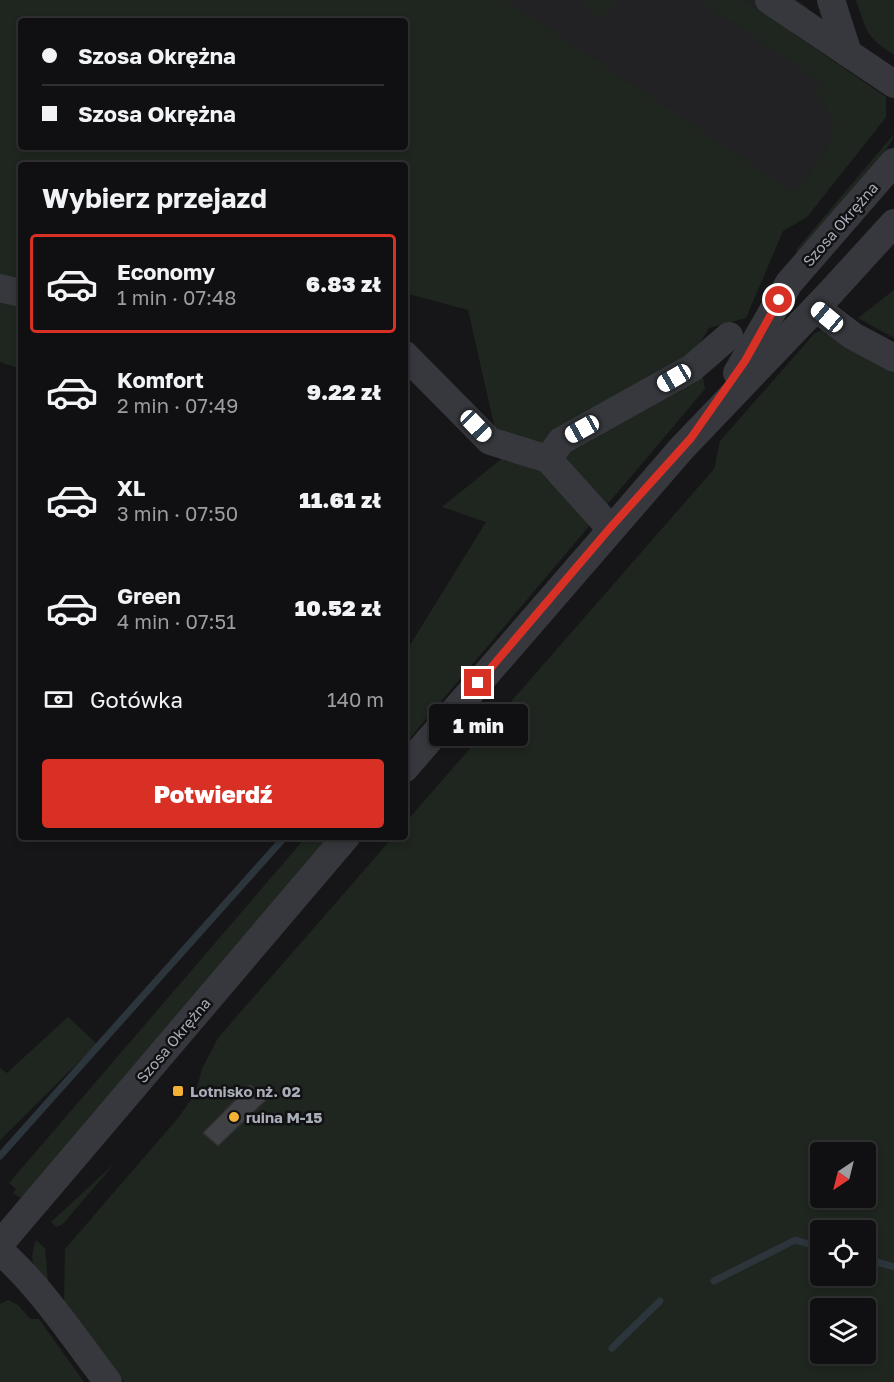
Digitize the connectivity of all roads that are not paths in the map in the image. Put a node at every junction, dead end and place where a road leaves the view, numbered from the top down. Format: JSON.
{"nodes":[{"id":1,"x":769,"y":0,"type":"edge"},
{"id":2,"x":831,"y":0,"type":"edge"},
{"id":3,"x":848,"y":53,"type":"junction"},
{"id":4,"x":894,"y":84,"type":"edge"},
{"id":5,"x":894,"y":162,"type":"edge"},
{"id":6,"x":894,"y":223,"type":"edge"},
{"id":7,"x":0,"y":288,"type":"edge"},
{"id":8,"x":18,"y":292,"type":"edge"},
{"id":9,"x":816,"y":308,"type":"junction"},
{"id":10,"x":729,"y":336,"type":"dead end"},
{"id":11,"x":408,"y":358,"type":"edge"},
{"id":12,"x":894,"y":358,"type":"edge"},
{"id":13,"x":691,"y":438,"type":"junction"},
{"id":14,"x":548,"y":459,"type":"junction"},
{"id":15,"x":610,"y":528,"type":"junction"},
{"id":16,"x":408,"y":764,"type":"edge"},
{"id":17,"x":343,"y":840,"type":"edge"},
{"id":18,"x":0,"y":1244,"type":"edge"},
{"id":19,"x":0,"y":1251,"type":"edge"},
{"id":20,"x":108,"y":1382,"type":"edge"}],
"edges":[{"from":1,"to":3,"type":"street"},
{"from":2,"to":3,"type":"street"},
{"from":3,"to":4,"type":"street"},
{"from":5,"to":13,"type":"street","name":"Szosa Okrężna"},
{"from":6,"to":9,"type":"street","name":"Szosa Okrężna"},
{"from":7,"to":8,"type":"street"},
{"from":9,"to":12,"type":"street"},
{"from":9,"to":13,"type":"street","name":"Szosa Okrężna"},
{"from":10,"to":14,"type":"street"},
{"from":11,"to":14,"type":"street"},
{"from":13,"to":15,"type":"street","name":"Szosa Okrężna"},
{"from":14,"to":15,"type":"street"},
{"from":15,"to":16,"type":"street","name":"Szosa Okrężna"},
{"from":17,"to":18,"type":"street","name":"Szosa Okrężna"},
{"from":19,"to":20,"type":"street"}]}
